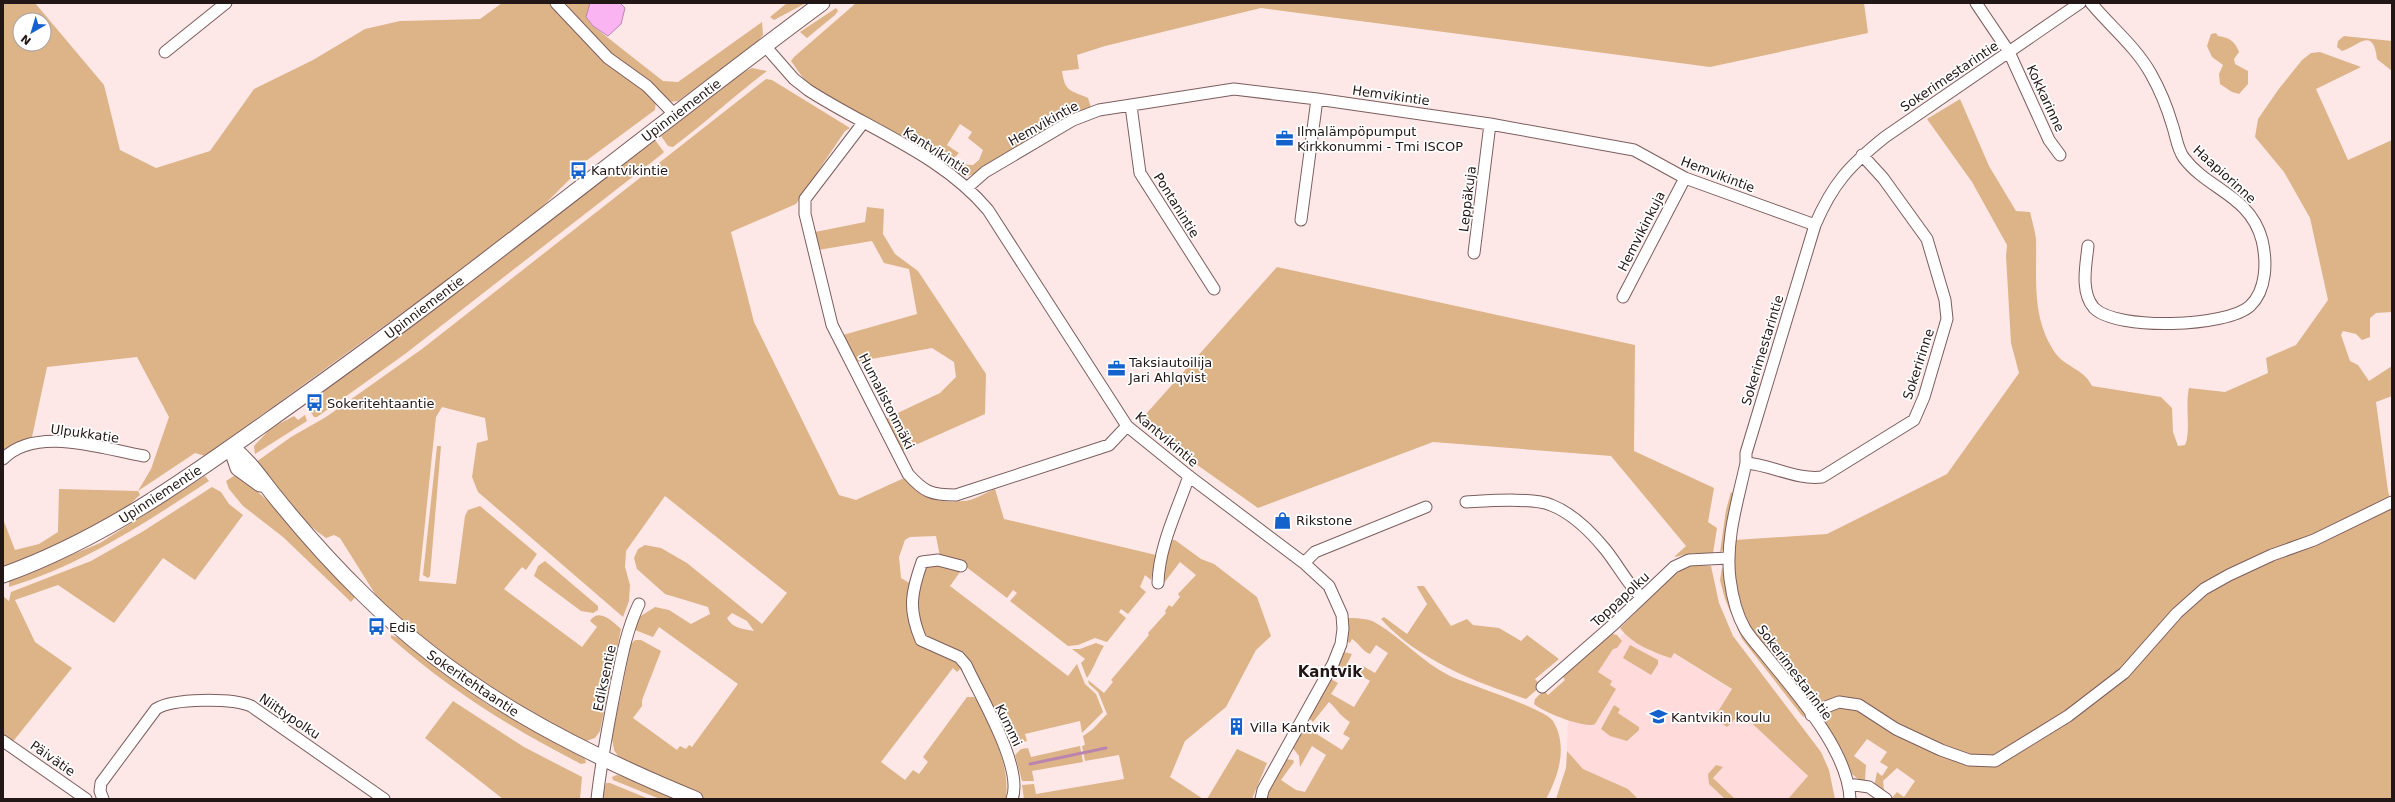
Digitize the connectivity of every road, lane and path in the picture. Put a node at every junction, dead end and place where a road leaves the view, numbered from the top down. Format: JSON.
{"nodes":[{"id":1,"x":226,"y":3,"type":"edge"},
{"id":2,"x":556,"y":3,"type":"edge"},
{"id":3,"x":822,"y":3,"type":"edge"},
{"id":4,"x":1976,"y":3,"type":"edge"},
{"id":5,"x":2080,"y":3,"type":"edge"},
{"id":6,"x":2091,"y":3,"type":"edge"},
{"id":7,"x":766,"y":47,"type":"junction"},
{"id":8,"x":166,"y":52,"type":"dead end"},
{"id":9,"x":2009,"y":52,"type":"junction"},
{"id":10,"x":1317,"y":99,"type":"junction"},
{"id":11,"x":1131,"y":106,"type":"junction"},
{"id":12,"x":674,"y":114,"type":"junction"},
{"id":13,"x":863,"y":123,"type":"junction"},
{"id":14,"x":1490,"y":124,"type":"junction"},
{"id":15,"x":1862,"y":155,"type":"junction"},
{"id":16,"x":2060,"y":155,"type":"dead end"},
{"id":17,"x":1685,"y":178,"type":"junction"},
{"id":18,"x":968,"y":187,"type":"junction"},
{"id":19,"x":1301,"y":220,"type":"dead end"},
{"id":20,"x":1815,"y":225,"type":"junction"},
{"id":21,"x":2088,"y":246,"type":"dead end"},
{"id":22,"x":1474,"y":253,"type":"dead end"},
{"id":23,"x":1214,"y":289,"type":"dead end"},
{"id":24,"x":1623,"y":297,"type":"dead end"},
{"id":25,"x":1127,"y":426,"type":"junction"},
{"id":26,"x":231,"y":447,"type":"junction"},
{"id":27,"x":144,"y":456,"type":"dead end"},
{"id":28,"x":3,"y":459,"type":"edge"},
{"id":29,"x":1746,"y":462,"type":"junction"},
{"id":30,"x":1189,"y":476,"type":"junction"},
{"id":31,"x":1466,"y":502,"type":"dead end"},
{"id":32,"x":2392,"y":502,"type":"edge"},
{"id":33,"x":1426,"y":507,"type":"dead end"},
{"id":34,"x":1728,"y":558,"type":"junction"},
{"id":35,"x":1304,"y":563,"type":"junction"},
{"id":36,"x":961,"y":566,"type":"dead end"},
{"id":37,"x":3,"y":574,"type":"edge"},
{"id":38,"x":1158,"y":583,"type":"dead end"},
{"id":39,"x":1641,"y":598,"type":"junction"},
{"id":40,"x":639,"y":604,"type":"dead end"},
{"id":41,"x":1542,"y":688,"type":"dead end"},
{"id":42,"x":1811,"y":715,"type":"junction"},
{"id":43,"x":3,"y":741,"type":"edge"},
{"id":44,"x":602,"y":759,"type":"junction"},
{"id":45,"x":1848,"y":784,"type":"junction"},
{"id":46,"x":86,"y":799,"type":"edge"},
{"id":47,"x":103,"y":799,"type":"edge"},
{"id":48,"x":384,"y":799,"type":"edge"},
{"id":49,"x":597,"y":799,"type":"edge"},
{"id":50,"x":695,"y":799,"type":"edge"},
{"id":51,"x":1012,"y":799,"type":"edge"},
{"id":52,"x":1261,"y":799,"type":"edge"},
{"id":53,"x":1850,"y":799,"type":"edge"},
{"id":54,"x":1886,"y":799,"type":"edge"}],
"edges":[{"from":1,"to":8,"type":"street"},
{"from":2,"to":12,"type":"street"},
{"from":3,"to":7,"type":"street","name":"Upinniementie"},
{"from":4,"to":9,"type":"street","name":"Kokkarinne"},
{"from":5,"to":9,"type":"street","name":"Sokerimestarintie"},
{"from":6,"to":21,"type":"street","name":"Haapiorinne"},
{"from":7,"to":12,"type":"street","name":"Upinniementie"},
{"from":7,"to":13,"type":"street","name":"Kantvikintie"},
{"from":9,"to":15,"type":"street","name":"Sokerimestarintie"},
{"from":9,"to":16,"type":"street","name":"Kokkarinne"},
{"from":10,"to":11,"type":"street","name":"Hemvikintie"},
{"from":10,"to":14,"type":"street","name":"Hemvikintie"},
{"from":10,"to":19,"type":"street"},
{"from":11,"to":18,"type":"street","name":"Hemvikintie"},
{"from":11,"to":23,"type":"street","name":"Pontanintie"},
{"from":12,"to":26,"type":"street","name":"Upinniementie"},
{"from":13,"to":18,"type":"street","name":"Kantvikintie"},
{"from":13,"to":25,"type":"street","name":"Humalistonmäki"},
{"from":14,"to":17,"type":"street","name":"Hemvikintie"},
{"from":14,"to":22,"type":"street","name":"Leppäkuja"},
{"from":15,"to":20,"type":"street","name":"Sokerimestarintie"},
{"from":15,"to":29,"type":"street","name":"Sokeririnne"},
{"from":17,"to":20,"type":"street","name":"Hemvikintie"},
{"from":17,"to":24,"type":"street","name":"Hemvikinkuja"},
{"from":18,"to":25,"type":"street","name":"Kantvikintie"},
{"from":20,"to":29,"type":"street","name":"Sokerimestarintie"},
{"from":25,"to":30,"type":"street","name":"Kantvikintie"},
{"from":26,"to":37,"type":"street","name":"Upinniementie"},
{"from":26,"to":44,"type":"street","name":"Sokeritehtaantie"},
{"from":27,"to":28,"type":"street","name":"Ulpukkatie"},
{"from":29,"to":34,"type":"street","name":"Sokerimestarintie"},
{"from":30,"to":35,"type":"street","name":"Kantvikintie"},
{"from":30,"to":38,"type":"street"},
{"from":31,"to":39,"type":"street"},
{"from":32,"to":42,"type":"street"},
{"from":33,"to":35,"type":"street"},
{"from":34,"to":39,"type":"street","name":"Toppapolku"},
{"from":34,"to":42,"type":"street","name":"Sokerimestarintie"},
{"from":35,"to":52,"type":"street","name":"Kantvikintie"},
{"from":36,"to":51,"type":"street","name":"Kummi"},
{"from":39,"to":41,"type":"street","name":"Toppapolku"},
{"from":40,"to":44,"type":"street","name":"Ediksentie"},
{"from":42,"to":45,"type":"street","name":"Sokerimestarintie"},
{"from":43,"to":46,"type":"street","name":"Päivätie"},
{"from":44,"to":49,"type":"street","name":"Ediksentie"},
{"from":44,"to":50,"type":"street","name":"Sokeritehtaantie"},
{"from":45,"to":53,"type":"street","name":"Sokerimestarintie"},
{"from":45,"to":54,"type":"street"},
{"from":47,"to":48,"type":"street","name":"Niittypolku"}]}
